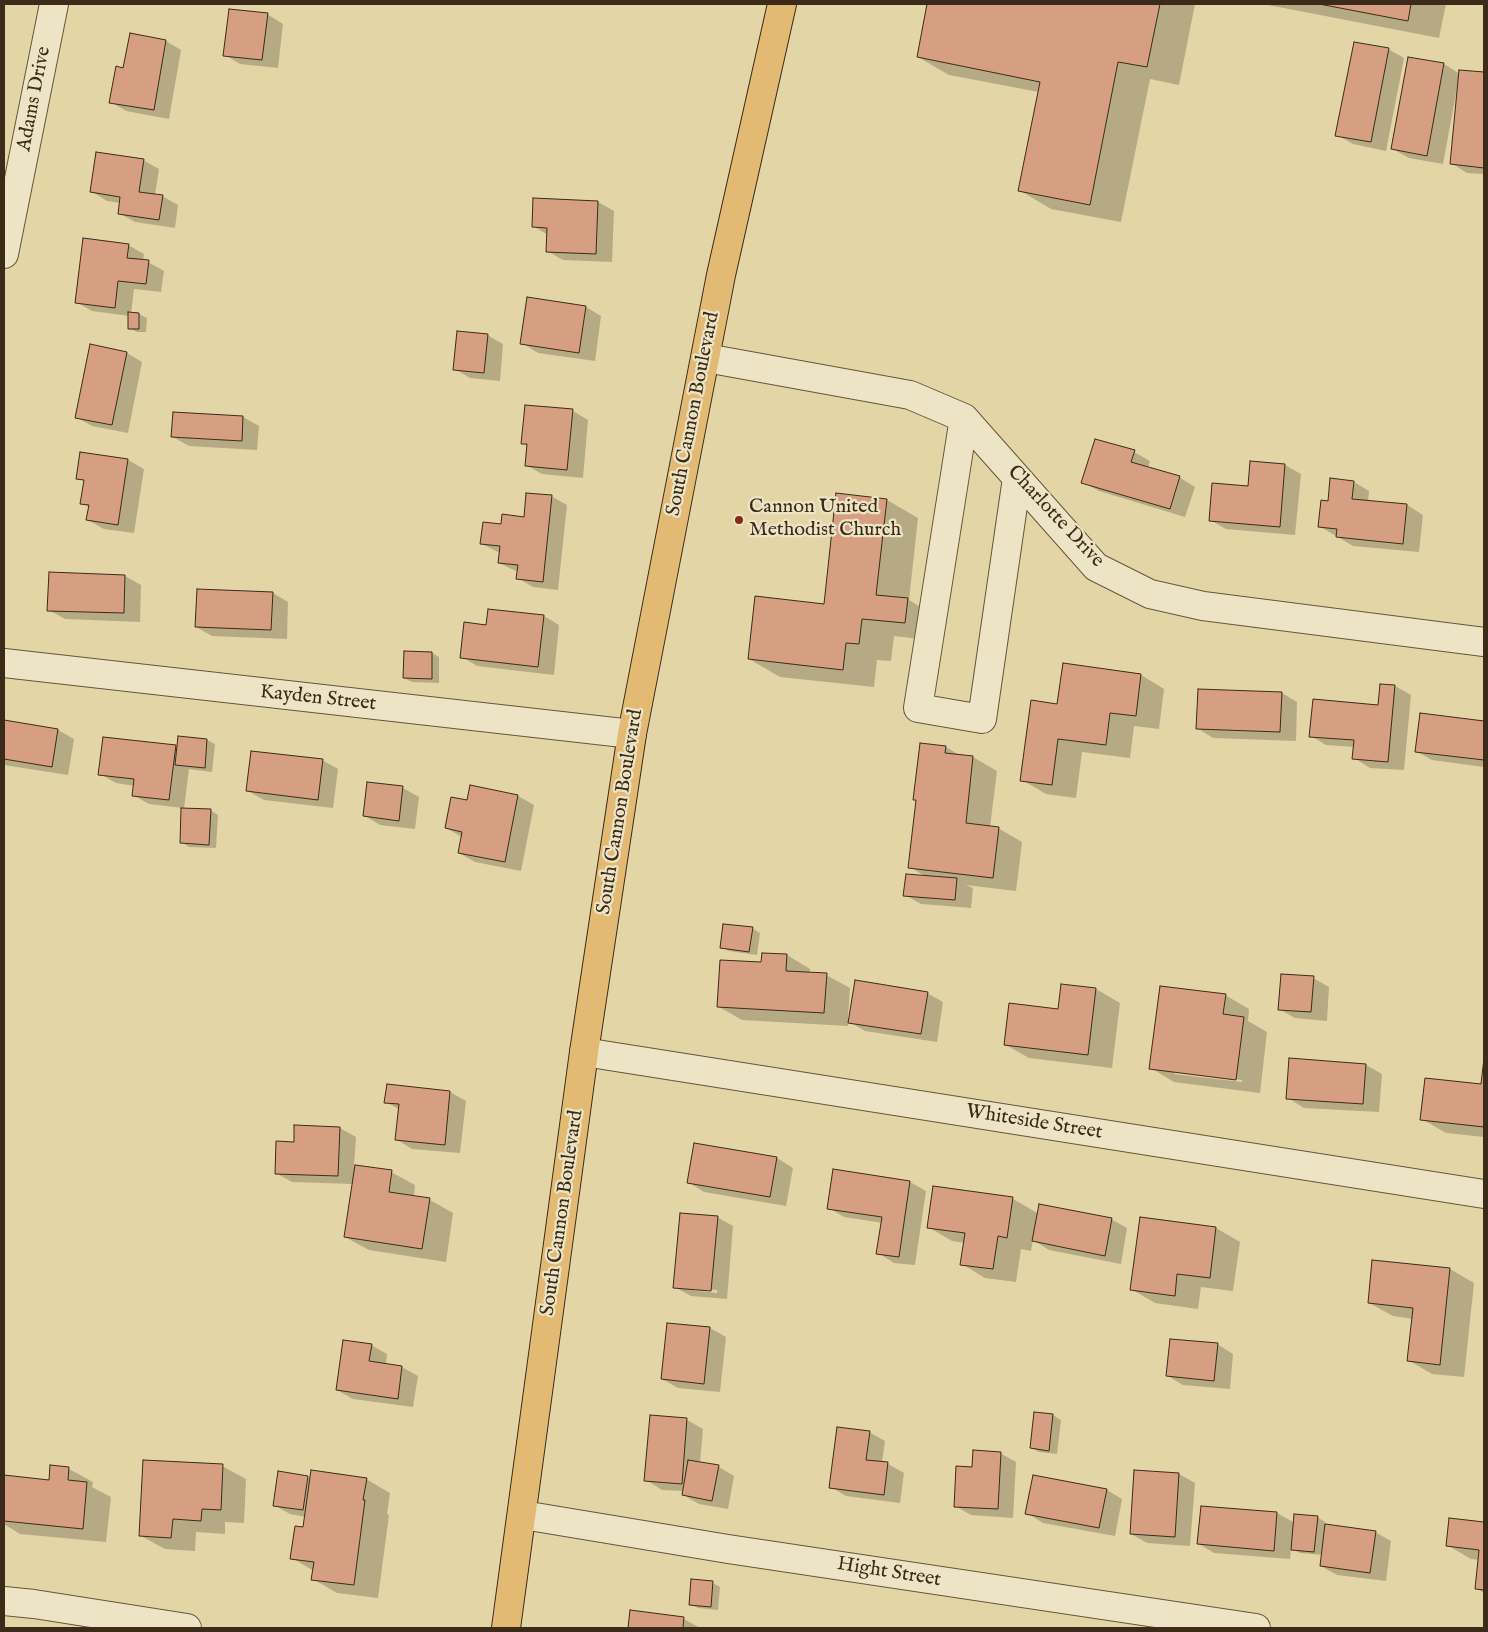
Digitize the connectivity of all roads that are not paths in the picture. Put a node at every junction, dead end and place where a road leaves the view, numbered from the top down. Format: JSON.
{"nodes":[{"id":1,"x":54,"y":4,"type":"edge"},
{"id":2,"x":782,"y":4,"type":"edge"},
{"id":3,"x":4,"y":254,"type":"edge"},
{"id":4,"x":706,"y":358,"type":"junction"},
{"id":5,"x":964,"y":418,"type":"junction"},
{"id":6,"x":1017,"y":478,"type":"junction"},
{"id":7,"x":1484,"y":642,"type":"edge"},
{"id":8,"x":4,"y":663,"type":"edge"},
{"id":9,"x":632,"y":734,"type":"junction"},
{"id":10,"x":584,"y":1052,"type":"junction"},
{"id":11,"x":1484,"y":1194,"type":"edge"},
{"id":12,"x":523,"y":1515,"type":"junction"},
{"id":13,"x":4,"y":1601,"type":"edge"},
{"id":14,"x":187,"y":1628,"type":"edge"},
{"id":15,"x":506,"y":1628,"type":"edge"},
{"id":16,"x":1256,"y":1628,"type":"edge"}],
"edges":[{"from":1,"to":3,"type":"street","name":"Adams Drive"},
{"from":2,"to":4,"type":"highway","name":"South Cannon Boulevard"},
{"from":4,"to":5,"type":"street","name":"Charlotte Drive"},
{"from":4,"to":9,"type":"highway","name":"South Cannon Boulevard"},
{"from":5,"to":6,"type":"street","name":"Charlotte Drive"},
{"from":5,"to":6,"type":"street"},
{"from":6,"to":7,"type":"street","name":"Charlotte Drive"},
{"from":8,"to":9,"type":"street","name":"Kayden Street"},
{"from":9,"to":10,"type":"highway","name":"South Cannon Boulevard"},
{"from":10,"to":11,"type":"street","name":"Whiteside Street"},
{"from":10,"to":12,"type":"highway","name":"South Cannon Boulevard"},
{"from":12,"to":15,"type":"highway","name":"South Cannon Boulevard"},
{"from":12,"to":16,"type":"street","name":"Hight Street"},
{"from":13,"to":14,"type":"street"}]}
